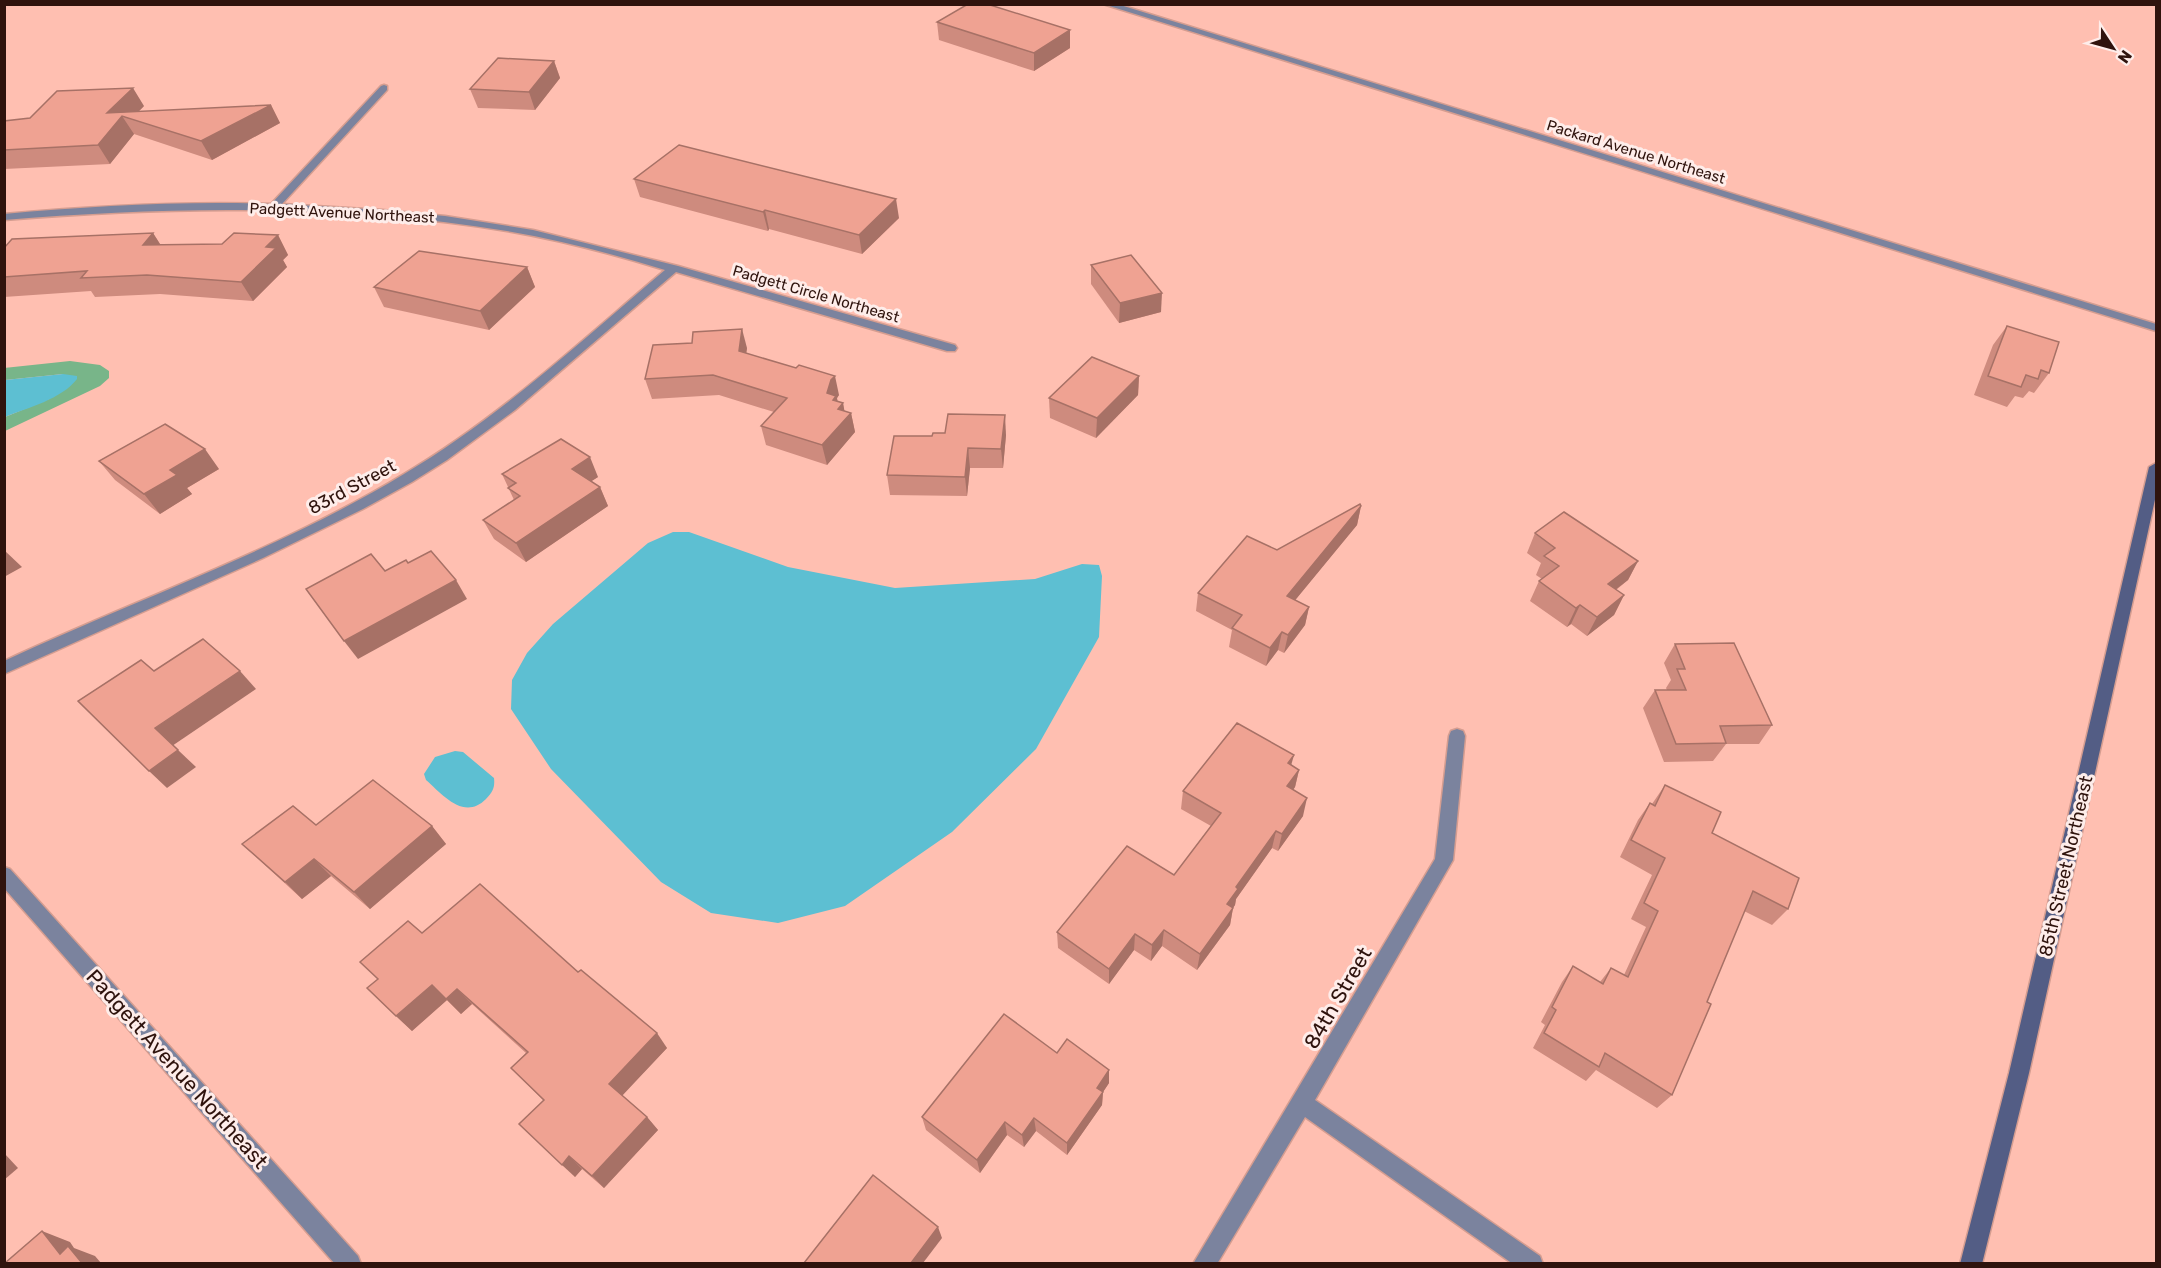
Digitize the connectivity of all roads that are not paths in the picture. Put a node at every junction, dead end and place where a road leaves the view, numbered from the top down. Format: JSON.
{"nodes":[{"id":1,"x":1107,"y":4,"type":"edge"},
{"id":2,"x":384,"y":88,"type":"dead end"},
{"id":3,"x":273,"y":208,"type":"junction"},
{"id":4,"x":4,"y":217,"type":"edge"},
{"id":5,"x":674,"y":268,"type":"junction"},
{"id":6,"x":2157,"y":328,"type":"edge"},
{"id":7,"x":951,"y":348,"type":"dead end"},
{"id":8,"x":2157,"y":467,"type":"edge"},
{"id":9,"x":4,"y":668,"type":"edge"},
{"id":10,"x":1457,"y":736,"type":"dead end"},
{"id":11,"x":4,"y":875,"type":"edge"},
{"id":12,"x":1302,"y":1103,"type":"junction"},
{"id":13,"x":350,"y":1263,"type":"edge"},
{"id":14,"x":1204,"y":1263,"type":"edge"},
{"id":15,"x":1532,"y":1263,"type":"edge"},
{"id":16,"x":1971,"y":1263,"type":"edge"}],
"edges":[{"from":1,"to":6,"type":"street","name":"Packard Avenue Northeast"},
{"from":2,"to":3,"type":"street"},
{"from":3,"to":4,"type":"street","name":"Padgett Avenue Northeast"},
{"from":3,"to":5,"type":"street","name":"Padgett Avenue Northeast"},
{"from":5,"to":7,"type":"street","name":"Padgett Circle Northeast"},
{"from":5,"to":9,"type":"street","name":"83rd Street"},
{"from":8,"to":16,"type":"street","name":"85th Street Northeast"},
{"from":10,"to":12,"type":"street","name":"84th Street"},
{"from":11,"to":13,"type":"street","name":"Padgett Avenue Northeast"},
{"from":12,"to":14,"type":"street","name":"84th Street"},
{"from":12,"to":15,"type":"street"}]}
